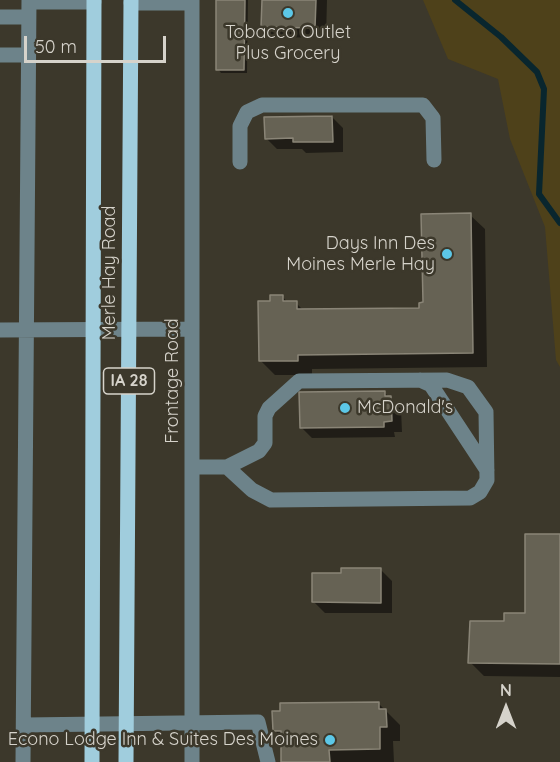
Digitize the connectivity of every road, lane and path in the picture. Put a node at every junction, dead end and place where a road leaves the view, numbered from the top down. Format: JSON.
{"nodes":[{"id":1,"x":94,"y":1,"type":"edge"},
{"id":2,"x":131,"y":1,"type":"edge"},
{"id":3,"x":192,"y":2,"type":"edge"},
{"id":4,"x":29,"y":6,"type":"edge"},
{"id":5,"x":0,"y":16,"type":"edge"},
{"id":6,"x":0,"y":55,"type":"edge"},
{"id":7,"x":27,"y":55,"type":"junction"},
{"id":8,"x":434,"y":160,"type":"dead end"},
{"id":9,"x":240,"y":162,"type":"dead end"},
{"id":10,"x":192,"y":329,"type":"junction"},
{"id":11,"x":0,"y":330,"type":"edge"},
{"id":12,"x":26,"y":330,"type":"junction"},
{"id":13,"x":94,"y":330,"type":"junction"},
{"id":14,"x":129,"y":330,"type":"junction"},
{"id":15,"x":420,"y":380,"type":"junction"},
{"id":16,"x":192,"y":467,"type":"junction"},
{"id":17,"x":227,"y":467,"type":"junction"},
{"id":18,"x":487,"y":470,"type":"junction"},
{"id":19,"x":192,"y":722,"type":"junction"},
{"id":20,"x":126,"y":723,"type":"junction"},
{"id":21,"x":92,"y":724,"type":"junction"},
{"id":22,"x":24,"y":725,"type":"junction"},
{"id":23,"x":23,"y":762,"type":"edge"},
{"id":24,"x":92,"y":762,"type":"edge"},
{"id":25,"x":126,"y":762,"type":"edge"},
{"id":26,"x":192,"y":762,"type":"edge"},
{"id":27,"x":268,"y":762,"type":"edge"}],
"edges":[{"from":1,"to":4,"type":"street"},
{"from":1,"to":13,"type":"main road","name":"Merle Hay Road","number":"IA 28"},
{"from":2,"to":3,"type":"street"},
{"from":2,"to":14,"type":"main road","name":"Merle Hay Road","number":"IA 28"},
{"from":3,"to":10,"type":"street","name":"Frontage Road"},
{"from":4,"to":5,"type":"street"},
{"from":4,"to":7,"type":"street"},
{"from":6,"to":7,"type":"street"},
{"from":7,"to":12,"type":"street"},
{"from":8,"to":9,"type":"street"},
{"from":10,"to":14,"type":"street"},
{"from":10,"to":16,"type":"street","name":"Frontage Road"},
{"from":11,"to":12,"type":"street"},
{"from":12,"to":13,"type":"street"},
{"from":12,"to":22,"type":"street"},
{"from":13,"to":14,"type":"street"},
{"from":13,"to":21,"type":"main road","name":"Merle Hay Road","number":"IA 28"},
{"from":14,"to":20,"type":"main road","name":"Merle Hay Road","number":"IA 28"},
{"from":15,"to":17,"type":"street"},
{"from":15,"to":18,"type":"street"},
{"from":15,"to":18,"type":"street"},
{"from":16,"to":17,"type":"street"},
{"from":16,"to":19,"type":"street","name":"Frontage Road"},
{"from":17,"to":18,"type":"street"},
{"from":19,"to":20,"type":"street"},
{"from":19,"to":26,"type":"street","name":"Frontage Road"},
{"from":19,"to":27,"type":"street"},
{"from":20,"to":21,"type":"street"},
{"from":20,"to":25,"type":"main road","name":"Merle Hay Road","number":"IA 28"},
{"from":21,"to":22,"type":"street"},
{"from":21,"to":24,"type":"main road","name":"Merle Hay Road","number":"IA 28"},
{"from":22,"to":23,"type":"street"}]}
